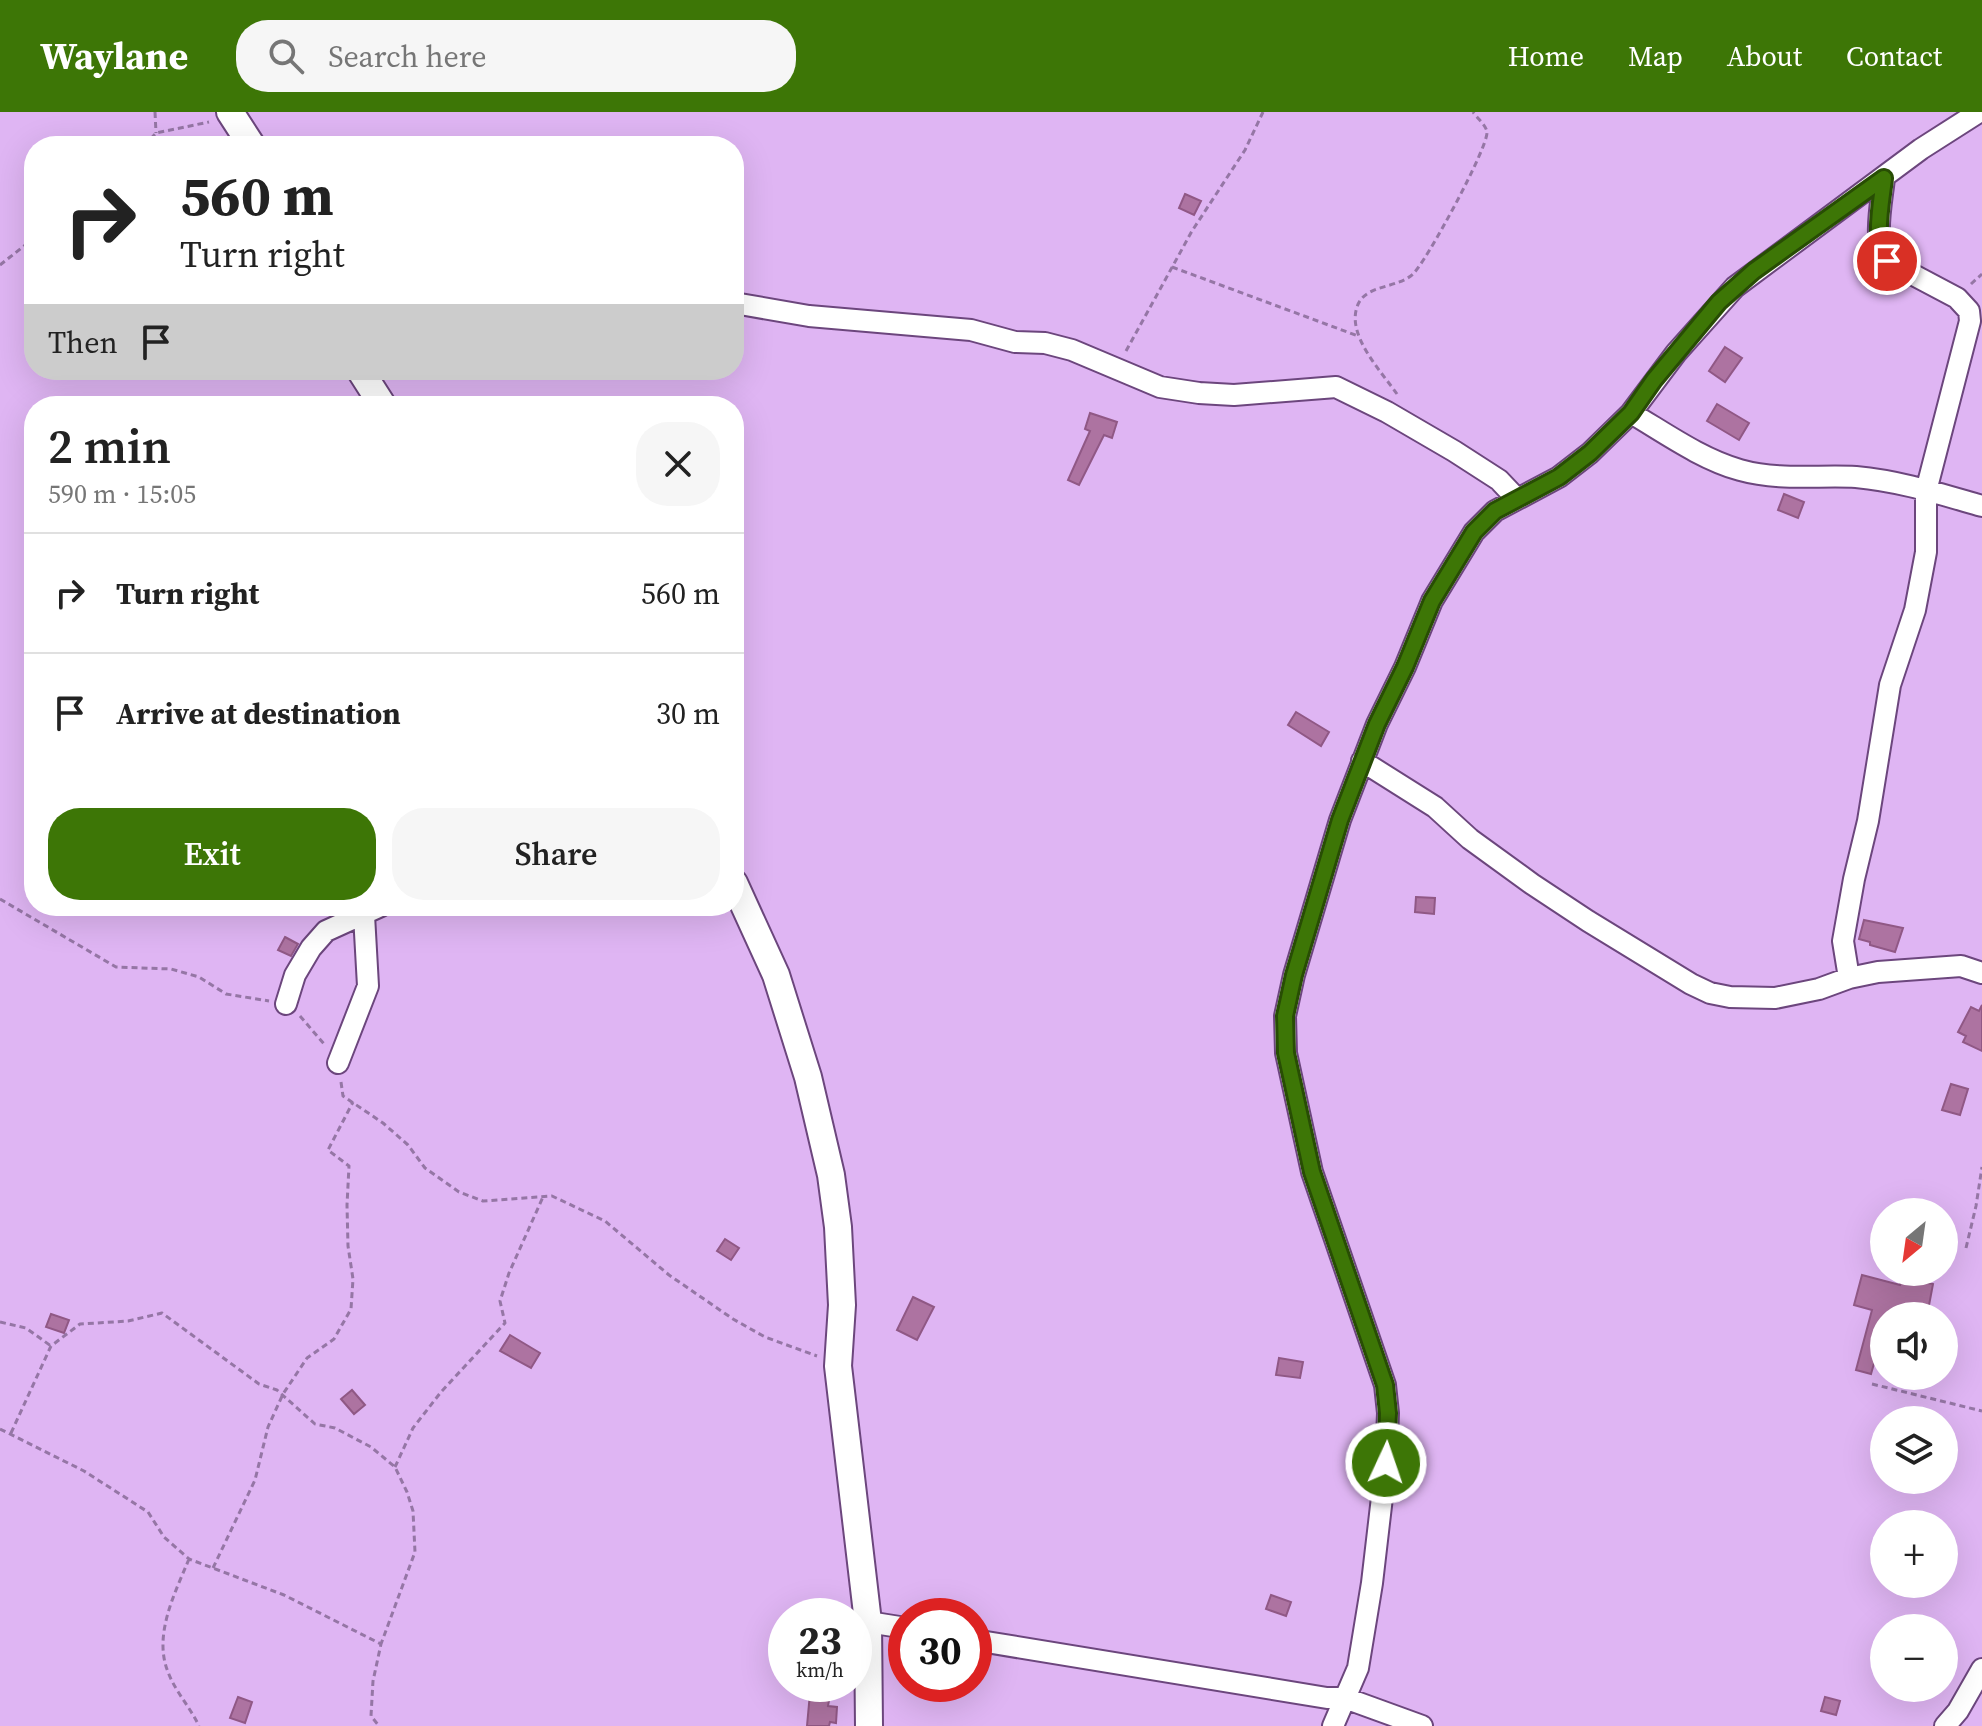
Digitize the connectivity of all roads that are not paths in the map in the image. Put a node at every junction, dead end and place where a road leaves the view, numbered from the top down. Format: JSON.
{"nodes":[{"id":1,"x":1979,"y":112,"type":"edge"},
{"id":2,"x":232,"y":115,"type":"edge"},
{"id":3,"x":246,"y":136,"type":"edge"},
{"id":4,"x":1884,"y":178,"type":"junction"},
{"id":5,"x":744,"y":305,"type":"edge"},
{"id":6,"x":1631,"y":413,"type":"junction"},
{"id":7,"x":1926,"y":491,"type":"junction"},
{"id":8,"x":1517,"y":499,"type":"junction"},
{"id":9,"x":1982,"y":506,"type":"edge"},
{"id":10,"x":1362,"y":761,"type":"junction"},
{"id":11,"x":744,"y":905,"type":"edge"},
{"id":12,"x":360,"y":916,"type":"edge"},
{"id":13,"x":373,"y":916,"type":"edge"},
{"id":14,"x":1982,"y":973,"type":"edge"},
{"id":15,"x":1849,"y":978,"type":"junction"},
{"id":16,"x":286,"y":1004,"type":"road end"},
{"id":17,"x":338,"y":1063,"type":"road end"},
{"id":18,"x":865,"y":1598,"type":"edge"},
{"id":19,"x":992,"y":1643,"type":"edge"},
{"id":20,"x":1982,"y":1669,"type":"edge"},
{"id":21,"x":1345,"y":1698,"type":"junction"},
{"id":22,"x":869,"y":1702,"type":"edge"},
{"id":23,"x":869,"y":1726,"type":"edge"},
{"id":24,"x":1333,"y":1726,"type":"edge"},
{"id":25,"x":1422,"y":1726,"type":"edge"},
{"id":26,"x":1945,"y":1726,"type":"edge"}],
"edges":[{"from":1,"to":4,"type":"street"},
{"from":2,"to":3,"type":"street"},
{"from":4,"to":6,"type":"street"},
{"from":4,"to":7,"type":"street"},
{"from":5,"to":8,"type":"street"},
{"from":6,"to":7,"type":"street"},
{"from":6,"to":8,"type":"street"},
{"from":7,"to":9,"type":"street"},
{"from":7,"to":15,"type":"street"},
{"from":8,"to":10,"type":"street"},
{"from":10,"to":15,"type":"street"},
{"from":10,"to":21,"type":"street"},
{"from":11,"to":18,"type":"street"},
{"from":12,"to":16,"type":"street"},
{"from":13,"to":17,"type":"street"},
{"from":14,"to":15,"type":"street"},
{"from":19,"to":21,"type":"street"},
{"from":20,"to":26,"type":"street"},
{"from":21,"to":24,"type":"street"},
{"from":21,"to":25,"type":"street"},
{"from":22,"to":23,"type":"street"}]}
